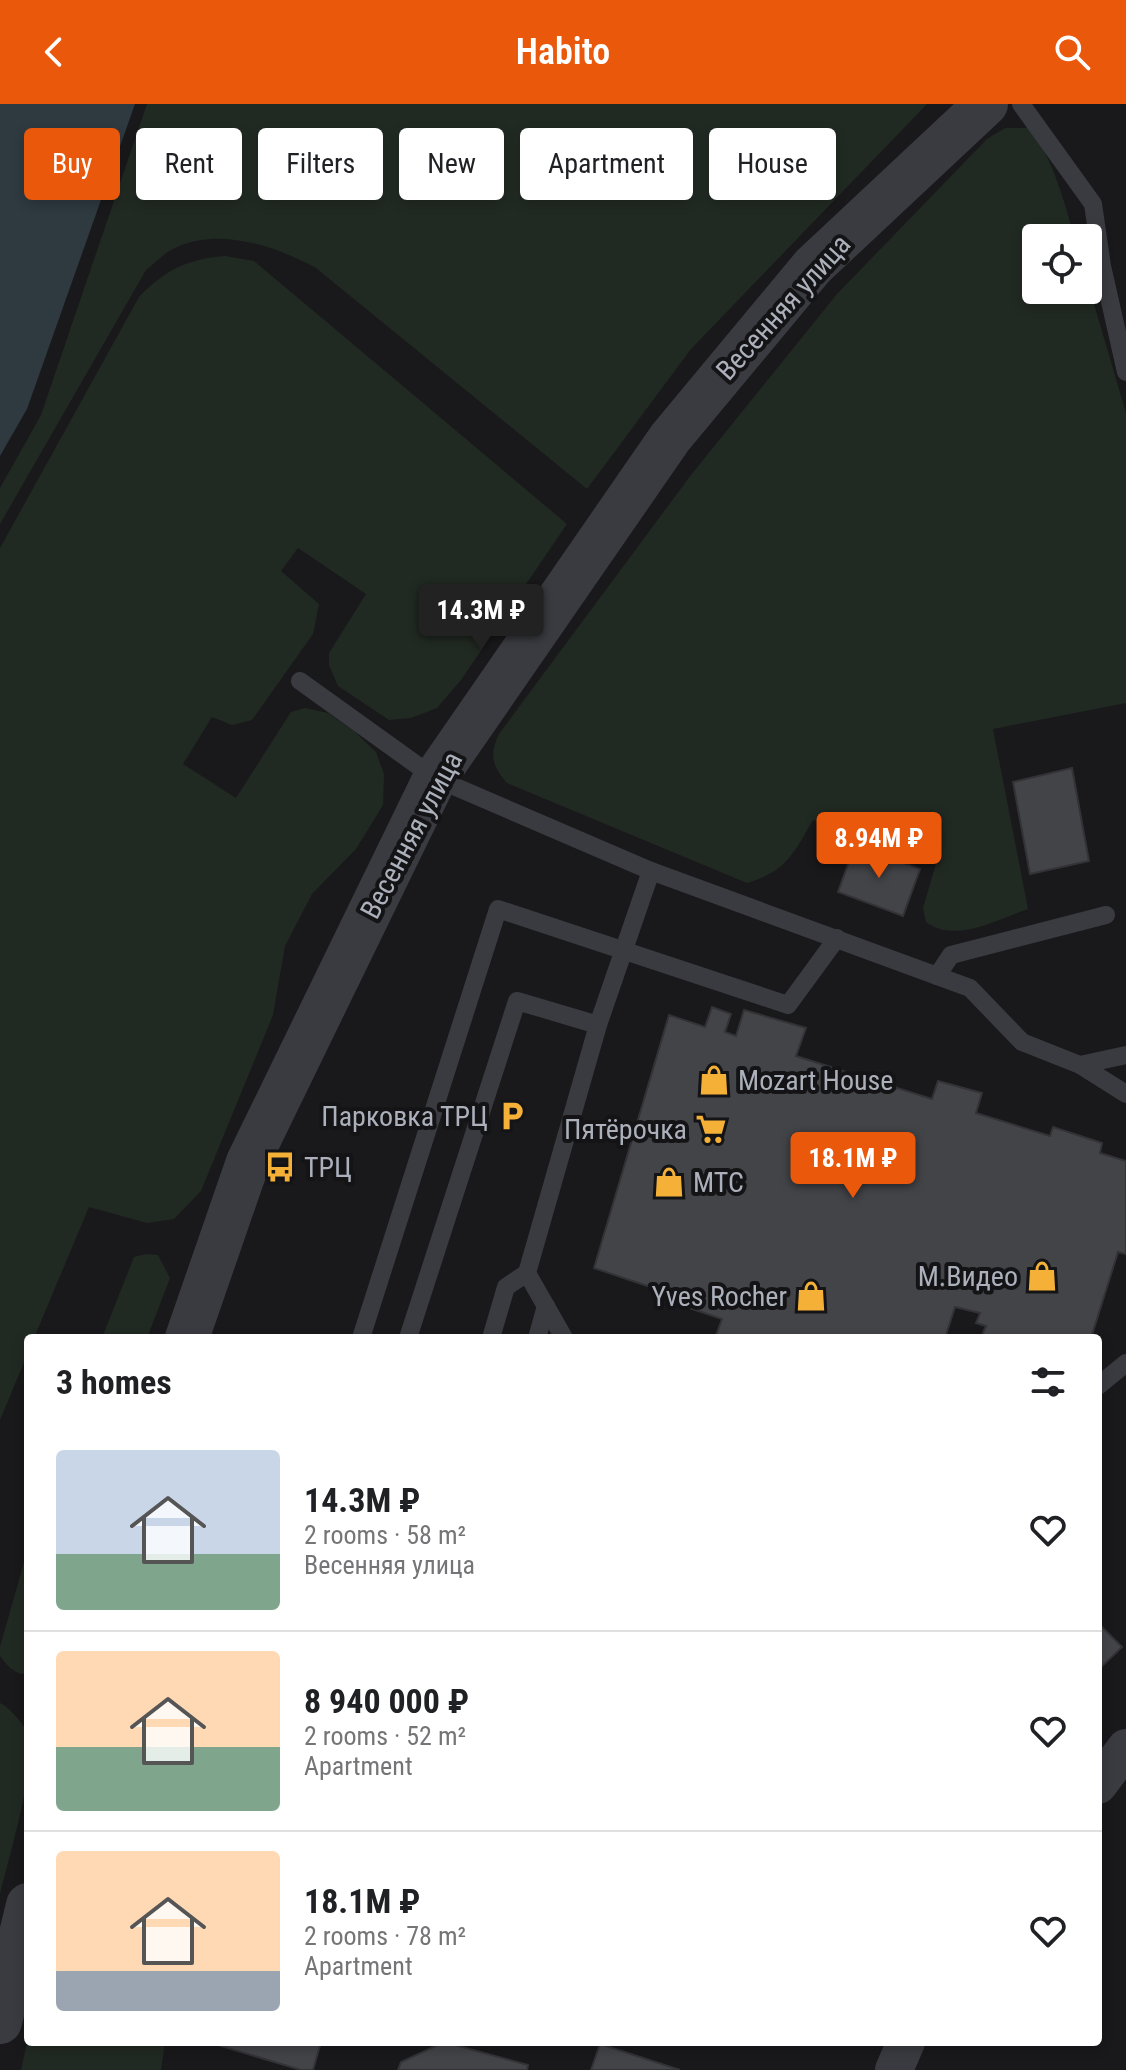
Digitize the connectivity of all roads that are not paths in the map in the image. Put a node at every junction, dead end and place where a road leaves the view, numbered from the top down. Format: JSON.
{"nodes":[{"id":1,"x":986,"y":104,"type":"edge"},
{"id":2,"x":1021,"y":104,"type":"edge"},
{"id":3,"x":1126,"y":372,"type":"edge"},
{"id":4,"x":300,"y":681,"type":"dead end"},
{"id":5,"x":435,"y":778,"type":"junction"},
{"id":6,"x":651,"y":871,"type":"junction"},
{"id":7,"x":1106,"y":915,"type":"dead end"},
{"id":8,"x":837,"y":938,"type":"junction"},
{"id":9,"x":624,"y":952,"type":"junction"},
{"id":10,"x":937,"y":976,"type":"junction"},
{"id":11,"x":598,"y":1025,"type":"junction"},
{"id":12,"x":1126,"y":1055,"type":"edge"},
{"id":13,"x":1126,"y":1062,"type":"edge"},
{"id":14,"x":1080,"y":1065,"type":"junction"},
{"id":15,"x":1126,"y":1093,"type":"edge"},
{"id":16,"x":527,"y":1273,"type":"junction"},
{"id":17,"x":546,"y":1306,"type":"junction"},
{"id":18,"x":188,"y":1334,"type":"edge"},
{"id":19,"x":362,"y":1334,"type":"edge"},
{"id":20,"x":409,"y":1334,"type":"edge"},
{"id":21,"x":492,"y":1334,"type":"edge"},
{"id":22,"x":538,"y":1334,"type":"edge"},
{"id":23,"x":562,"y":1334,"type":"edge"},
{"id":24,"x":1126,"y":1363,"type":"edge"},
{"id":25,"x":1102,"y":1383,"type":"edge"},
{"id":26,"x":1126,"y":1748,"type":"edge"},
{"id":27,"x":1102,"y":1780,"type":"edge"},
{"id":28,"x":16,"y":1927,"type":"edge"},
{"id":29,"x":0,"y":2022,"type":"edge"},
{"id":30,"x":904,"y":2046,"type":"edge"},
{"id":31,"x":894,"y":2070,"type":"edge"}],
"edges":[{"from":1,"to":5,"type":"street","name":"Весенняя улица"},
{"from":2,"to":3,"type":"lane"},
{"from":4,"to":5,"type":"lane"},
{"from":5,"to":6,"type":"lane"},
{"from":5,"to":18,"type":"street","name":"Весенняя улица"},
{"from":6,"to":8,"type":"lane"},
{"from":6,"to":9,"type":"lane"},
{"from":7,"to":10,"type":"lane"},
{"from":8,"to":9,"type":"lane"},
{"from":8,"to":10,"type":"lane"},
{"from":9,"to":11,"type":"lane"},
{"from":9,"to":19,"type":"lane"},
{"from":10,"to":14,"type":"lane"},
{"from":11,"to":16,"type":"lane"},
{"from":11,"to":20,"type":"lane"},
{"from":12,"to":14,"type":"lane"},
{"from":13,"to":15,"type":"lane"},
{"from":14,"to":15,"type":"lane"},
{"from":16,"to":17,"type":"lane"},
{"from":16,"to":21,"type":"lane"},
{"from":17,"to":22,"type":"lane"},
{"from":17,"to":23,"type":"lane"},
{"from":24,"to":25,"type":"lane"},
{"from":26,"to":27,"type":"street"},
{"from":28,"to":29,"type":"street"},
{"from":30,"to":31,"type":"street"}]}
